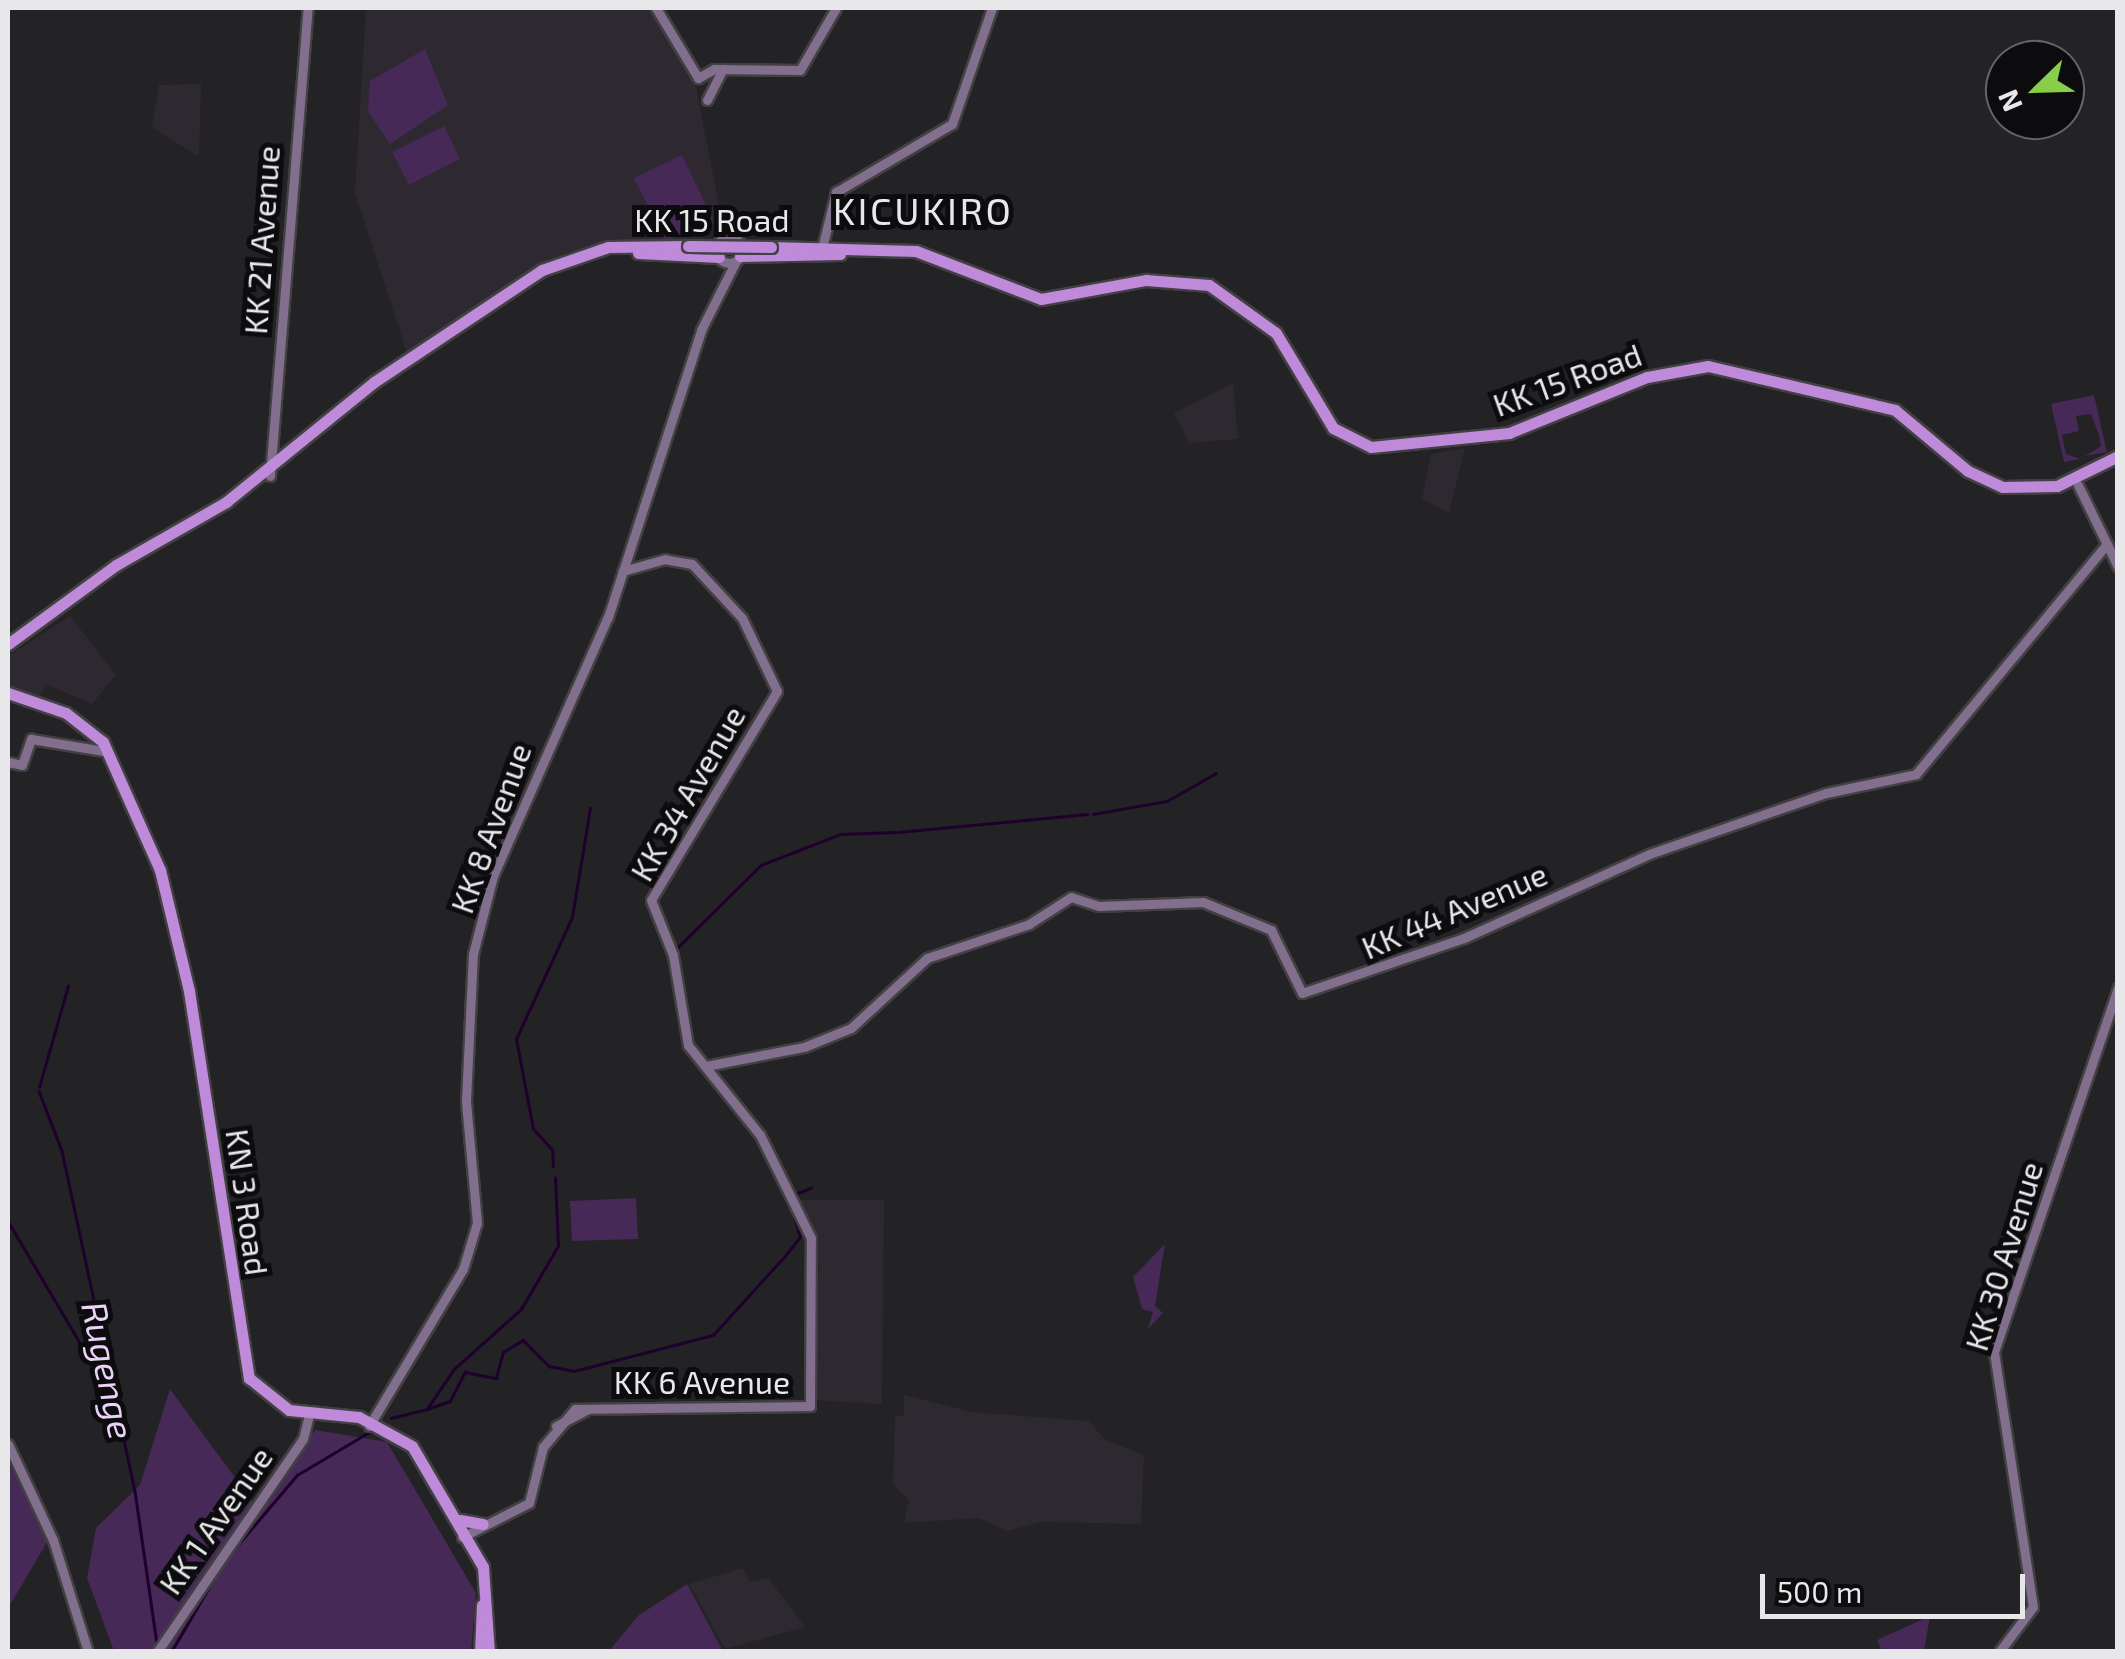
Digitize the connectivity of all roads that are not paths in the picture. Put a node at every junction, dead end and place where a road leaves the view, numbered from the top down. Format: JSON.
{"nodes":[{"id":1,"x":308,"y":8,"type":"edge"},
{"id":2,"x":656,"y":8,"type":"edge"},
{"id":3,"x":836,"y":8,"type":"edge"},
{"id":4,"x":992,"y":8,"type":"edge"},
{"id":5,"x":690,"y":64,"type":"junction"},
{"id":6,"x":718,"y":69,"type":"junction"},
{"id":7,"x":708,"y":100,"type":"dead end"},
{"id":8,"x":719,"y":242,"type":"junction"},
{"id":9,"x":822,"y":244,"type":"junction"},
{"id":10,"x":635,"y":250,"type":"junction"},
{"id":11,"x":841,"y":251,"type":"junction"},
{"id":12,"x":739,"y":253,"type":"junction"},
{"id":13,"x":720,"y":259,"type":"junction"},
{"id":14,"x":728,"y":274,"type":"junction"},
{"id":15,"x":2118,"y":460,"type":"edge"},
{"id":16,"x":271,"y":471,"type":"junction"},
{"id":17,"x":2076,"y":482,"type":"junction"},
{"id":18,"x":2108,"y":544,"type":"junction"},
{"id":19,"x":2118,"y":568,"type":"edge"},
{"id":20,"x":623,"y":571,"type":"junction"},
{"id":21,"x":8,"y":646,"type":"edge"},
{"id":22,"x":10,"y":697,"type":"edge"},
{"id":23,"x":99,"y":745,"type":"junction"},
{"id":24,"x":8,"y":762,"type":"edge"},
{"id":25,"x":2118,"y":988,"type":"edge"},
{"id":26,"x":709,"y":1070,"type":"junction"},
{"id":27,"x":810,"y":1406,"type":"joint"},
{"id":28,"x":309,"y":1418,"type":"junction"},
{"id":29,"x":375,"y":1419,"type":"junction"},
{"id":30,"x":8,"y":1444,"type":"edge"},
{"id":31,"x":485,"y":1526,"type":"junction"},
{"id":32,"x":465,"y":1534,"type":"junction"},
{"id":33,"x":480,"y":1651,"type":"edge"},
{"id":34,"x":88,"y":1652,"type":"edge"},
{"id":35,"x":158,"y":1652,"type":"edge"},
{"id":36,"x":489,"y":1652,"type":"edge"},
{"id":37,"x":1999,"y":1652,"type":"edge"}],
"edges":[{"from":1,"to":16,"type":"main road","name":"KK 21 Avenue"},
{"from":2,"to":5,"type":"main road"},
{"from":3,"to":6,"type":"main road"},
{"from":4,"to":9,"type":"main road"},
{"from":5,"to":6,"type":"main road"},
{"from":5,"to":6,"type":"main road"},
{"from":6,"to":7,"type":"main road"},
{"from":8,"to":10,"type":"highway"},
{"from":8,"to":12,"type":"main road"},
{"from":8,"to":13,"type":"main road"},
{"from":9,"to":11,"type":"highway"},
{"from":9,"to":12,"type":"highway"},
{"from":10,"to":11,"type":"highway","name":"KK 15 Road","bridge":true},
{"from":10,"to":13,"type":"highway"},
{"from":10,"to":16,"type":"highway","name":"KK 15 Road"},
{"from":11,"to":12,"type":"highway"},
{"from":11,"to":17,"type":"highway","name":"KK 15 Road"},
{"from":12,"to":13,"type":"main road"},
{"from":12,"to":14,"type":"main road","name":"KK 8 Avenue"},
{"from":13,"to":14,"type":"main road"},
{"from":14,"to":20,"type":"main road","name":"KK 8 Avenue"},
{"from":15,"to":17,"type":"highway","name":"KK 15 Road"},
{"from":16,"to":21,"type":"highway","name":"KK 15 Road"},
{"from":17,"to":18,"type":"main road"},
{"from":18,"to":19,"type":"main road"},
{"from":18,"to":26,"type":"main road","name":"KK 44 Avenue"},
{"from":20,"to":26,"type":"main road","name":"KK 34 Avenue"},
{"from":20,"to":29,"type":"main road","name":"KK 8 Avenue"},
{"from":22,"to":23,"type":"highway"},
{"from":23,"to":24,"type":"main road"},
{"from":23,"to":28,"type":"highway","name":"KN 3 Road"},
{"from":25,"to":37,"type":"main road","name":"KK 30 Avenue"},
{"from":26,"to":27,"type":"main road","name":"KK 34 Avenue"},
{"from":27,"to":31,"type":"main road","name":"KK 6 Avenue"},
{"from":28,"to":29,"type":"highway","name":"KN 3 Road"},
{"from":28,"to":35,"type":"main road","name":"KK 1 Avenue"},
{"from":29,"to":32,"type":"highway"},
{"from":29,"to":32,"type":"highway","name":"KN 3 Road"},
{"from":30,"to":34,"type":"main road"},
{"from":31,"to":32,"type":"highway"},
{"from":31,"to":32,"type":"highway"},
{"from":32,"to":33,"type":"highway"},
{"from":32,"to":36,"type":"highway","name":"KN 3 Road"}]}
